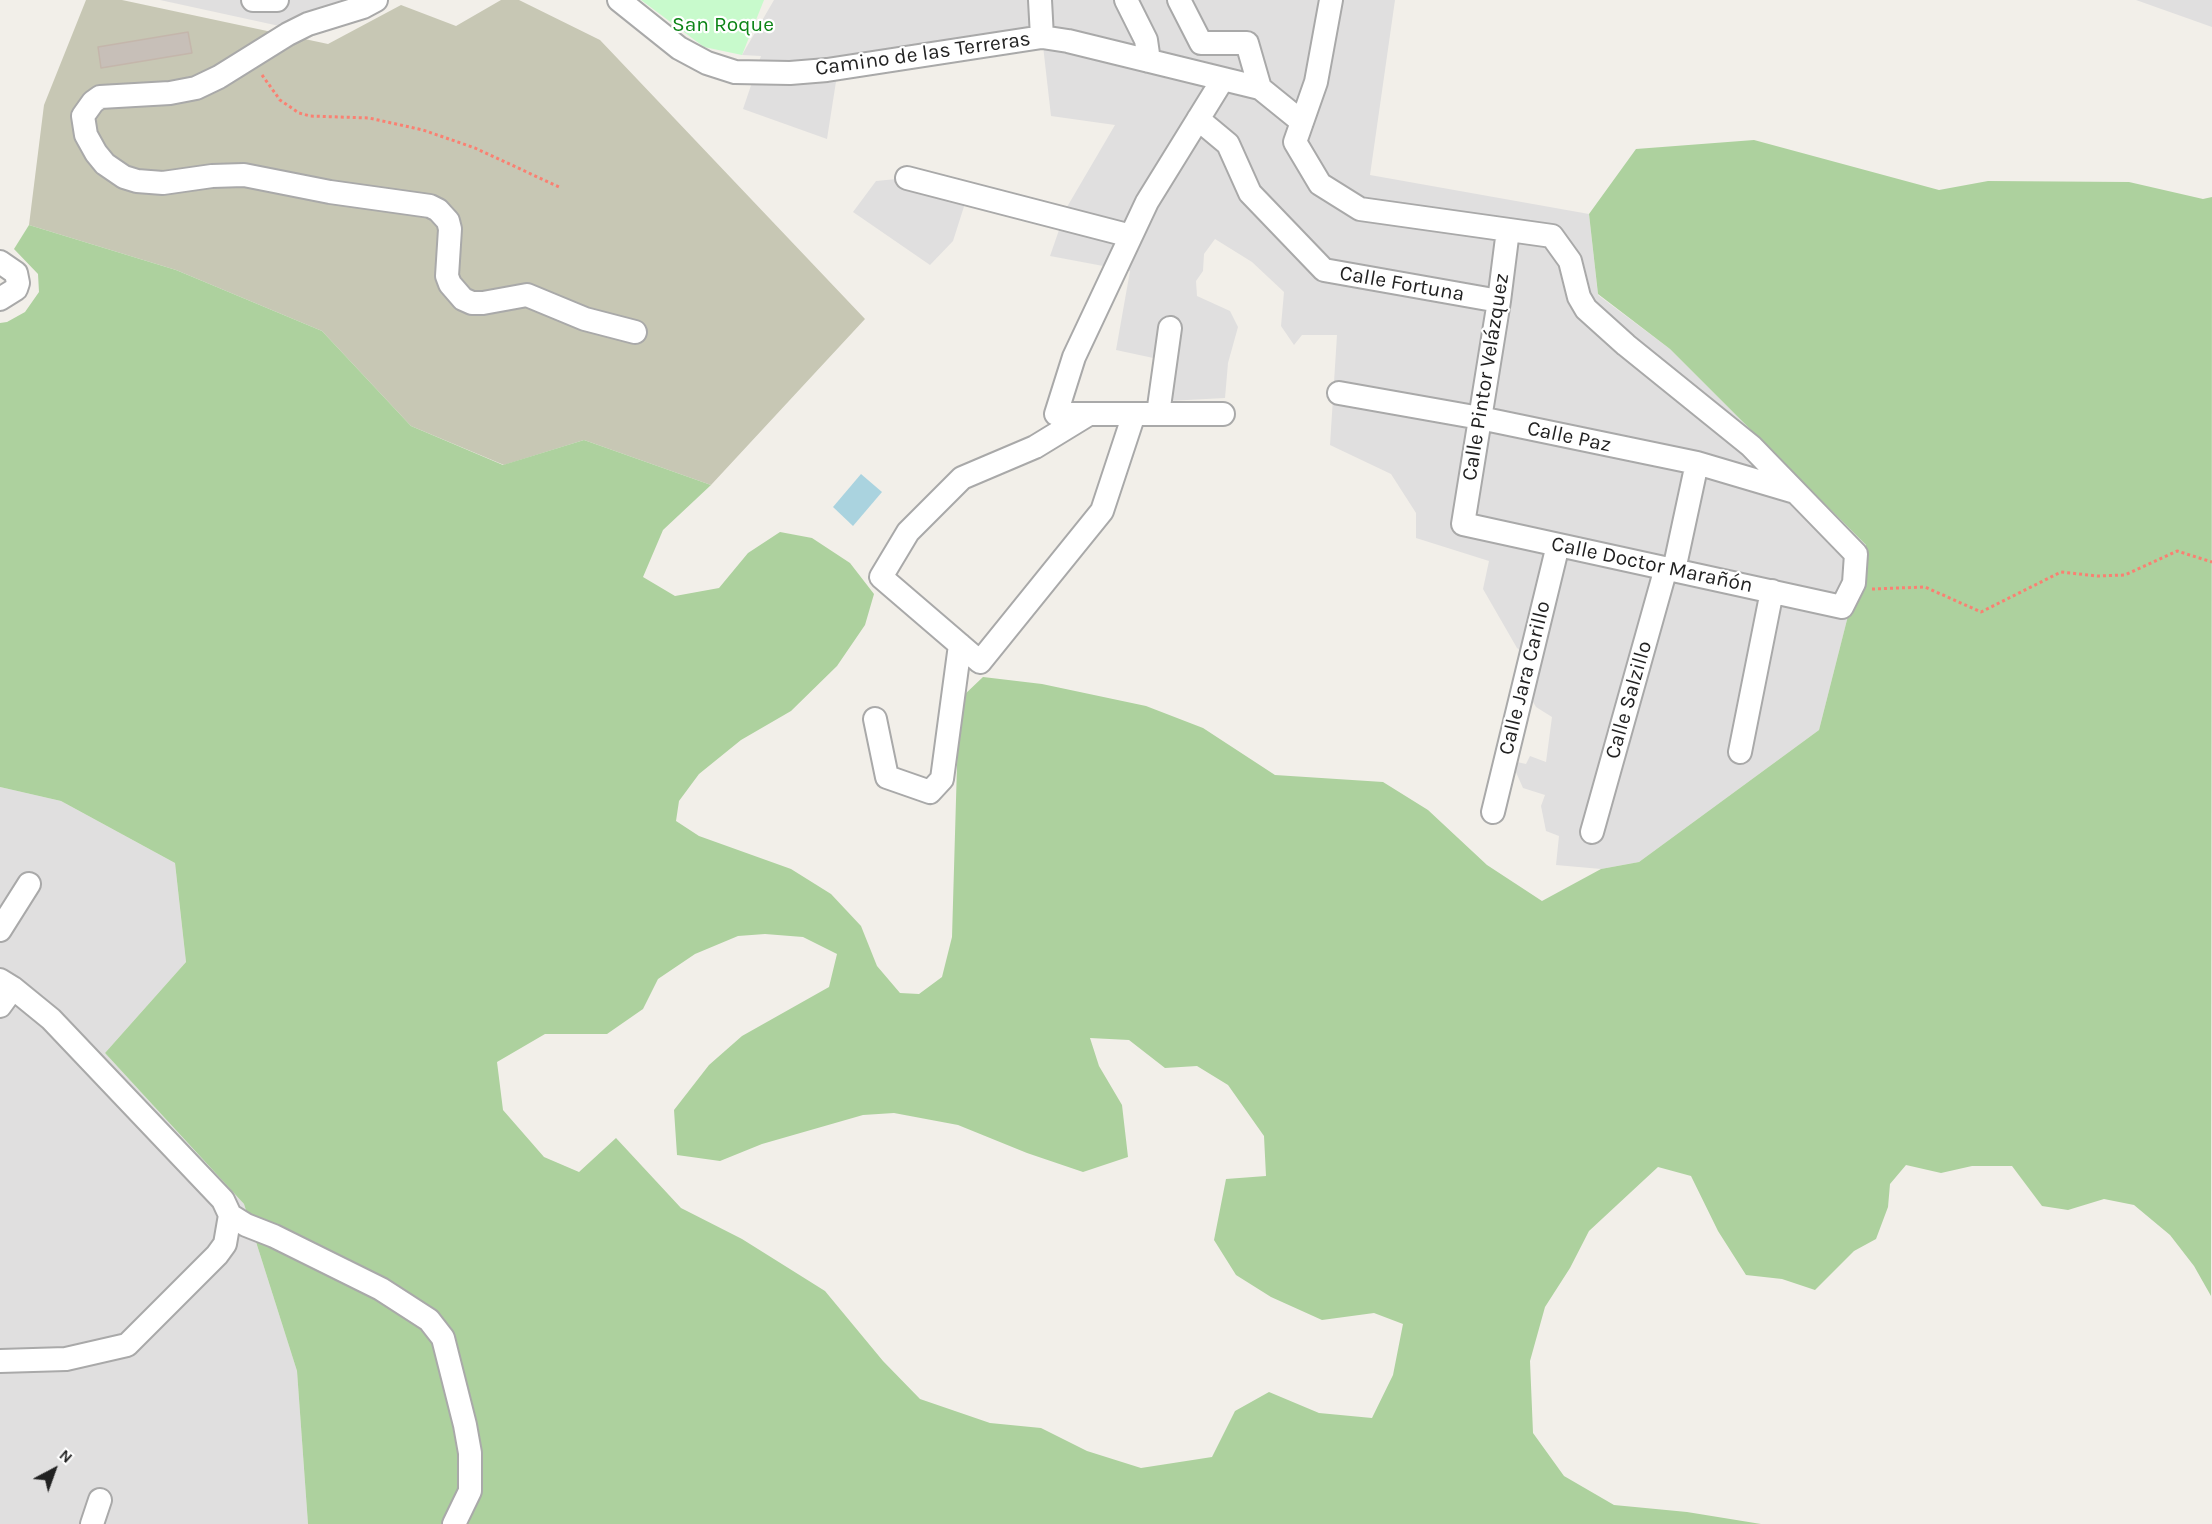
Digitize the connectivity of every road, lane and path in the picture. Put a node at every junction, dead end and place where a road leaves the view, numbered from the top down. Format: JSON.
{"nodes":[{"id":1,"x":253,"y":0,"type":"edge"},
{"id":2,"x":277,"y":0,"type":"edge"},
{"id":3,"x":376,"y":0,"type":"edge"},
{"id":4,"x":619,"y":0,"type":"edge"},
{"id":5,"x":1040,"y":0,"type":"edge"},
{"id":6,"x":1126,"y":0,"type":"edge"},
{"id":7,"x":1179,"y":0,"type":"edge"},
{"id":8,"x":1331,"y":0,"type":"edge"},
{"id":9,"x":1042,"y":37,"type":"junction"},
{"id":10,"x":251,"y":58,"type":"junction"},
{"id":11,"x":1149,"y":61,"type":"junction"},
{"id":12,"x":1223,"y":79,"type":"junction"},
{"id":13,"x":1260,"y":88,"type":"junction"},
{"id":14,"x":1198,"y":119,"type":"junction"},
{"id":15,"x":1302,"y":122,"type":"junction"},
{"id":16,"x":907,"y":178,"type":"dead end"},
{"id":17,"x":559,"y":187,"type":"dead end"},
{"id":18,"x":1508,"y":230,"type":"junction"},
{"id":19,"x":1131,"y":236,"type":"junction"},
{"id":20,"x":0,"y":262,"type":"edge"},
{"id":21,"x":0,"y":299,"type":"edge"},
{"id":22,"x":1499,"y":301,"type":"junction"},
{"id":23,"x":1170,"y":328,"type":"dead end"},
{"id":24,"x":635,"y":332,"type":"dead end"},
{"id":25,"x":1339,"y":393,"type":"dead end"},
{"id":26,"x":1089,"y":414,"type":"junction"},
{"id":27,"x":1134,"y":414,"type":"junction"},
{"id":28,"x":1158,"y":414,"type":"junction"},
{"id":29,"x":1223,"y":414,"type":"dead end"},
{"id":30,"x":1480,"y":418,"type":"junction"},
{"id":31,"x":1697,"y":463,"type":"junction"},
{"id":32,"x":1797,"y":492,"type":"junction"},
{"id":33,"x":1463,"y":524,"type":"joint"},
{"id":34,"x":1558,"y":544,"type":"junction"},
{"id":35,"x":2212,"y":562,"type":"edge"},
{"id":36,"x":1670,"y":569,"type":"junction"},
{"id":37,"x":1854,"y":583,"type":"junction"},
{"id":38,"x":1772,"y":591,"type":"junction"},
{"id":39,"x":960,"y":645,"type":"junction"},
{"id":40,"x":875,"y":719,"type":"dead end"},
{"id":41,"x":1740,"y":752,"type":"dead end"},
{"id":42,"x":1493,"y":812,"type":"dead end"},
{"id":43,"x":1592,"y":832,"type":"dead end"},
{"id":44,"x":29,"y":884,"type":"dead end"},
{"id":45,"x":0,"y":930,"type":"edge"},
{"id":46,"x":4,"y":991,"type":"edge"},
{"id":47,"x":230,"y":1215,"type":"junction"},
{"id":48,"x":0,"y":1361,"type":"edge"},
{"id":49,"x":100,"y":1500,"type":"dead end"},
{"id":50,"x":92,"y":1524,"type":"edge"},
{"id":51,"x":454,"y":1524,"type":"edge"}],
"edges":[{"from":1,"to":2,"type":"street"},
{"from":3,"to":10,"type":"street"},
{"from":4,"to":9,"type":"street","name":"Camino de las Terreras"},
{"from":5,"to":9,"type":"street"},
{"from":6,"to":11,"type":"street"},
{"from":7,"to":13,"type":"street"},
{"from":8,"to":15,"type":"street"},
{"from":9,"to":11,"type":"street","name":"Camino de las Terreras"},
{"from":10,"to":17,"type":"path"},
{"from":10,"to":24,"type":"street"},
{"from":11,"to":12,"type":"street","name":"Camino de las Terreras"},
{"from":12,"to":13,"type":"street","name":"Camino de las Terreras"},
{"from":12,"to":14,"type":"street"},
{"from":13,"to":15,"type":"street","name":"Camino de las Terreras"},
{"from":14,"to":19,"type":"street"},
{"from":14,"to":22,"type":"street","name":"Calle Fortuna"},
{"from":15,"to":18,"type":"street"},
{"from":16,"to":19,"type":"street"},
{"from":18,"to":22,"type":"street","name":"Calle Pintor Velázquez"},
{"from":18,"to":32,"type":"street"},
{"from":19,"to":26,"type":"street"},
{"from":20,"to":21,"type":"street"},
{"from":22,"to":30,"type":"street","name":"Calle Pintor Velázquez"},
{"from":23,"to":28,"type":"street"},
{"from":25,"to":30,"type":"street","name":"Calle Paz"},
{"from":26,"to":27,"type":"street"},
{"from":26,"to":39,"type":"street"},
{"from":27,"to":28,"type":"street"},
{"from":27,"to":39,"type":"street"},
{"from":28,"to":29,"type":"street"},
{"from":30,"to":31,"type":"street","name":"Calle Paz"},
{"from":30,"to":33,"type":"street","name":"Calle Pintor Velázquez"},
{"from":31,"to":32,"type":"street","name":"Calle Paz"},
{"from":31,"to":36,"type":"street","name":"Calle Salzillo"},
{"from":32,"to":37,"type":"street"},
{"from":33,"to":34,"type":"street","name":"Calle Doctor Marañón"},
{"from":34,"to":36,"type":"street","name":"Calle Doctor Marañón"},
{"from":34,"to":42,"type":"street","name":"Calle Jara Carillo"},
{"from":35,"to":37,"type":"path"},
{"from":36,"to":38,"type":"street","name":"Calle Doctor Marañón"},
{"from":36,"to":43,"type":"street","name":"Calle Salzillo"},
{"from":37,"to":38,"type":"street","name":"Calle Doctor Marañón"},
{"from":38,"to":41,"type":"street"},
{"from":39,"to":40,"type":"street"},
{"from":44,"to":45,"type":"street"},
{"from":46,"to":47,"type":"street"},
{"from":47,"to":48,"type":"street"},
{"from":47,"to":51,"type":"street"},
{"from":49,"to":50,"type":"street"}]}
